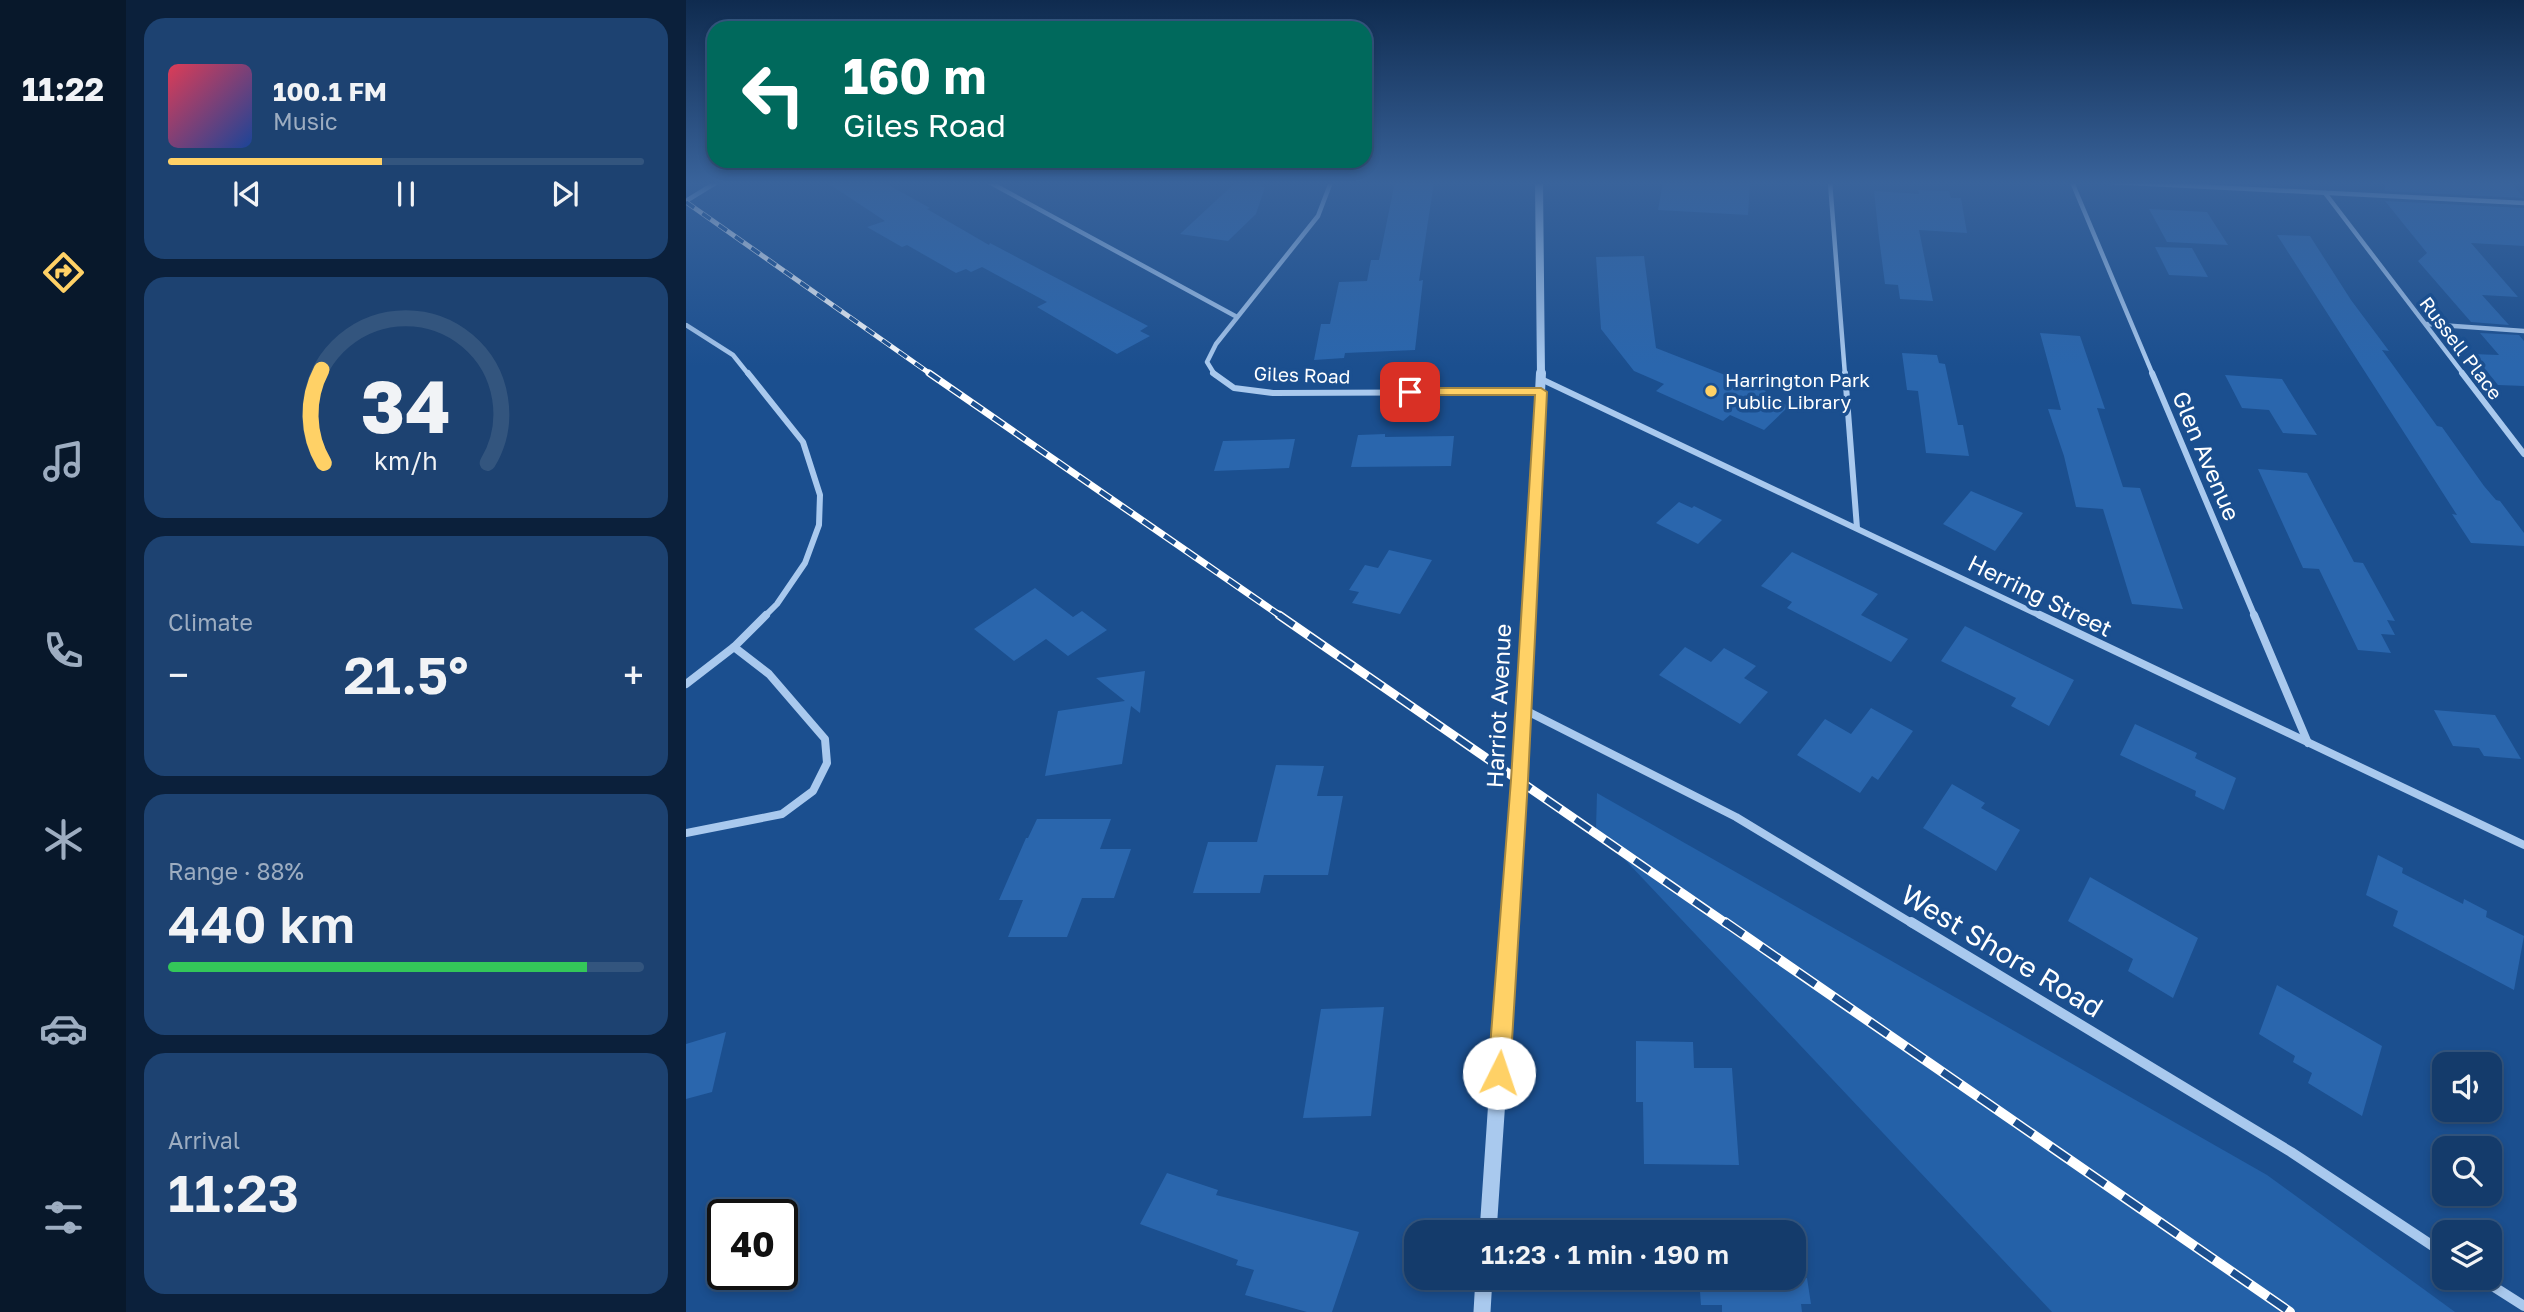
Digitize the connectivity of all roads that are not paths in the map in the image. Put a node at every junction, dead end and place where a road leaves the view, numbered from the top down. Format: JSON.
{"nodes":[{"id":1,"x":1101,"y":243,"type":"edge"},
{"id":2,"x":1296,"y":243,"type":"edge"},
{"id":3,"x":1540,"y":243,"type":"edge"},
{"id":4,"x":1835,"y":243,"type":"edge"},
{"id":5,"x":2098,"y":243,"type":"edge"},
{"id":6,"x":2364,"y":243,"type":"edge"},
{"id":7,"x":1237,"y":317,"type":"junction"},
{"id":8,"x":2426,"y":324,"type":"junction"},
{"id":9,"x":686,"y":325,"type":"edge"},
{"id":10,"x":2524,"y":331,"type":"edge"},
{"id":11,"x":1541,"y":385,"type":"junction"},
{"id":12,"x":2524,"y":454,"type":"edge"},
{"id":13,"x":1857,"y":528,"type":"junction"},
{"id":14,"x":734,"y":647,"type":"junction"},
{"id":15,"x":686,"y":684,"type":"edge"},
{"id":16,"x":1523,"y":709,"type":"junction"},
{"id":17,"x":2308,"y":743,"type":"junction"},
{"id":18,"x":686,"y":833,"type":"edge"},
{"id":19,"x":2524,"y":845,"type":"edge"},
{"id":20,"x":1489,"y":1220,"type":"edge"},
{"id":21,"x":2432,"y":1245,"type":"edge"},
{"id":22,"x":1484,"y":1290,"type":"edge"},
{"id":23,"x":2498,"y":1290,"type":"edge"},
{"id":24,"x":2524,"y":1307,"type":"edge"},
{"id":25,"x":1482,"y":1312,"type":"edge"}],
"edges":[{"from":1,"to":7,"type":"street"},
{"from":2,"to":7,"type":"street"},
{"from":3,"to":11,"type":"street","name":"Harriot Avenue"},
{"from":4,"to":13,"type":"street"},
{"from":5,"to":17,"type":"street","name":"Glen Avenue"},
{"from":6,"to":8,"type":"street","name":"Russell Place"},
{"from":7,"to":11,"type":"street","name":"Giles Road"},
{"from":8,"to":10,"type":"street"},
{"from":8,"to":12,"type":"street","name":"Russell Place"},
{"from":9,"to":14,"type":"street"},
{"from":11,"to":13,"type":"street","name":"Herring Street"},
{"from":11,"to":16,"type":"street","name":"Harriot Avenue"},
{"from":13,"to":17,"type":"street","name":"Herring Street"},
{"from":14,"to":15,"type":"street"},
{"from":14,"to":18,"type":"street"},
{"from":16,"to":20,"type":"street","name":"Harriot Avenue"},
{"from":16,"to":21,"type":"street","name":"West Shore Road"},
{"from":17,"to":19,"type":"street","name":"Herring Street"},
{"from":22,"to":25,"type":"street"},
{"from":23,"to":24,"type":"street"}]}
